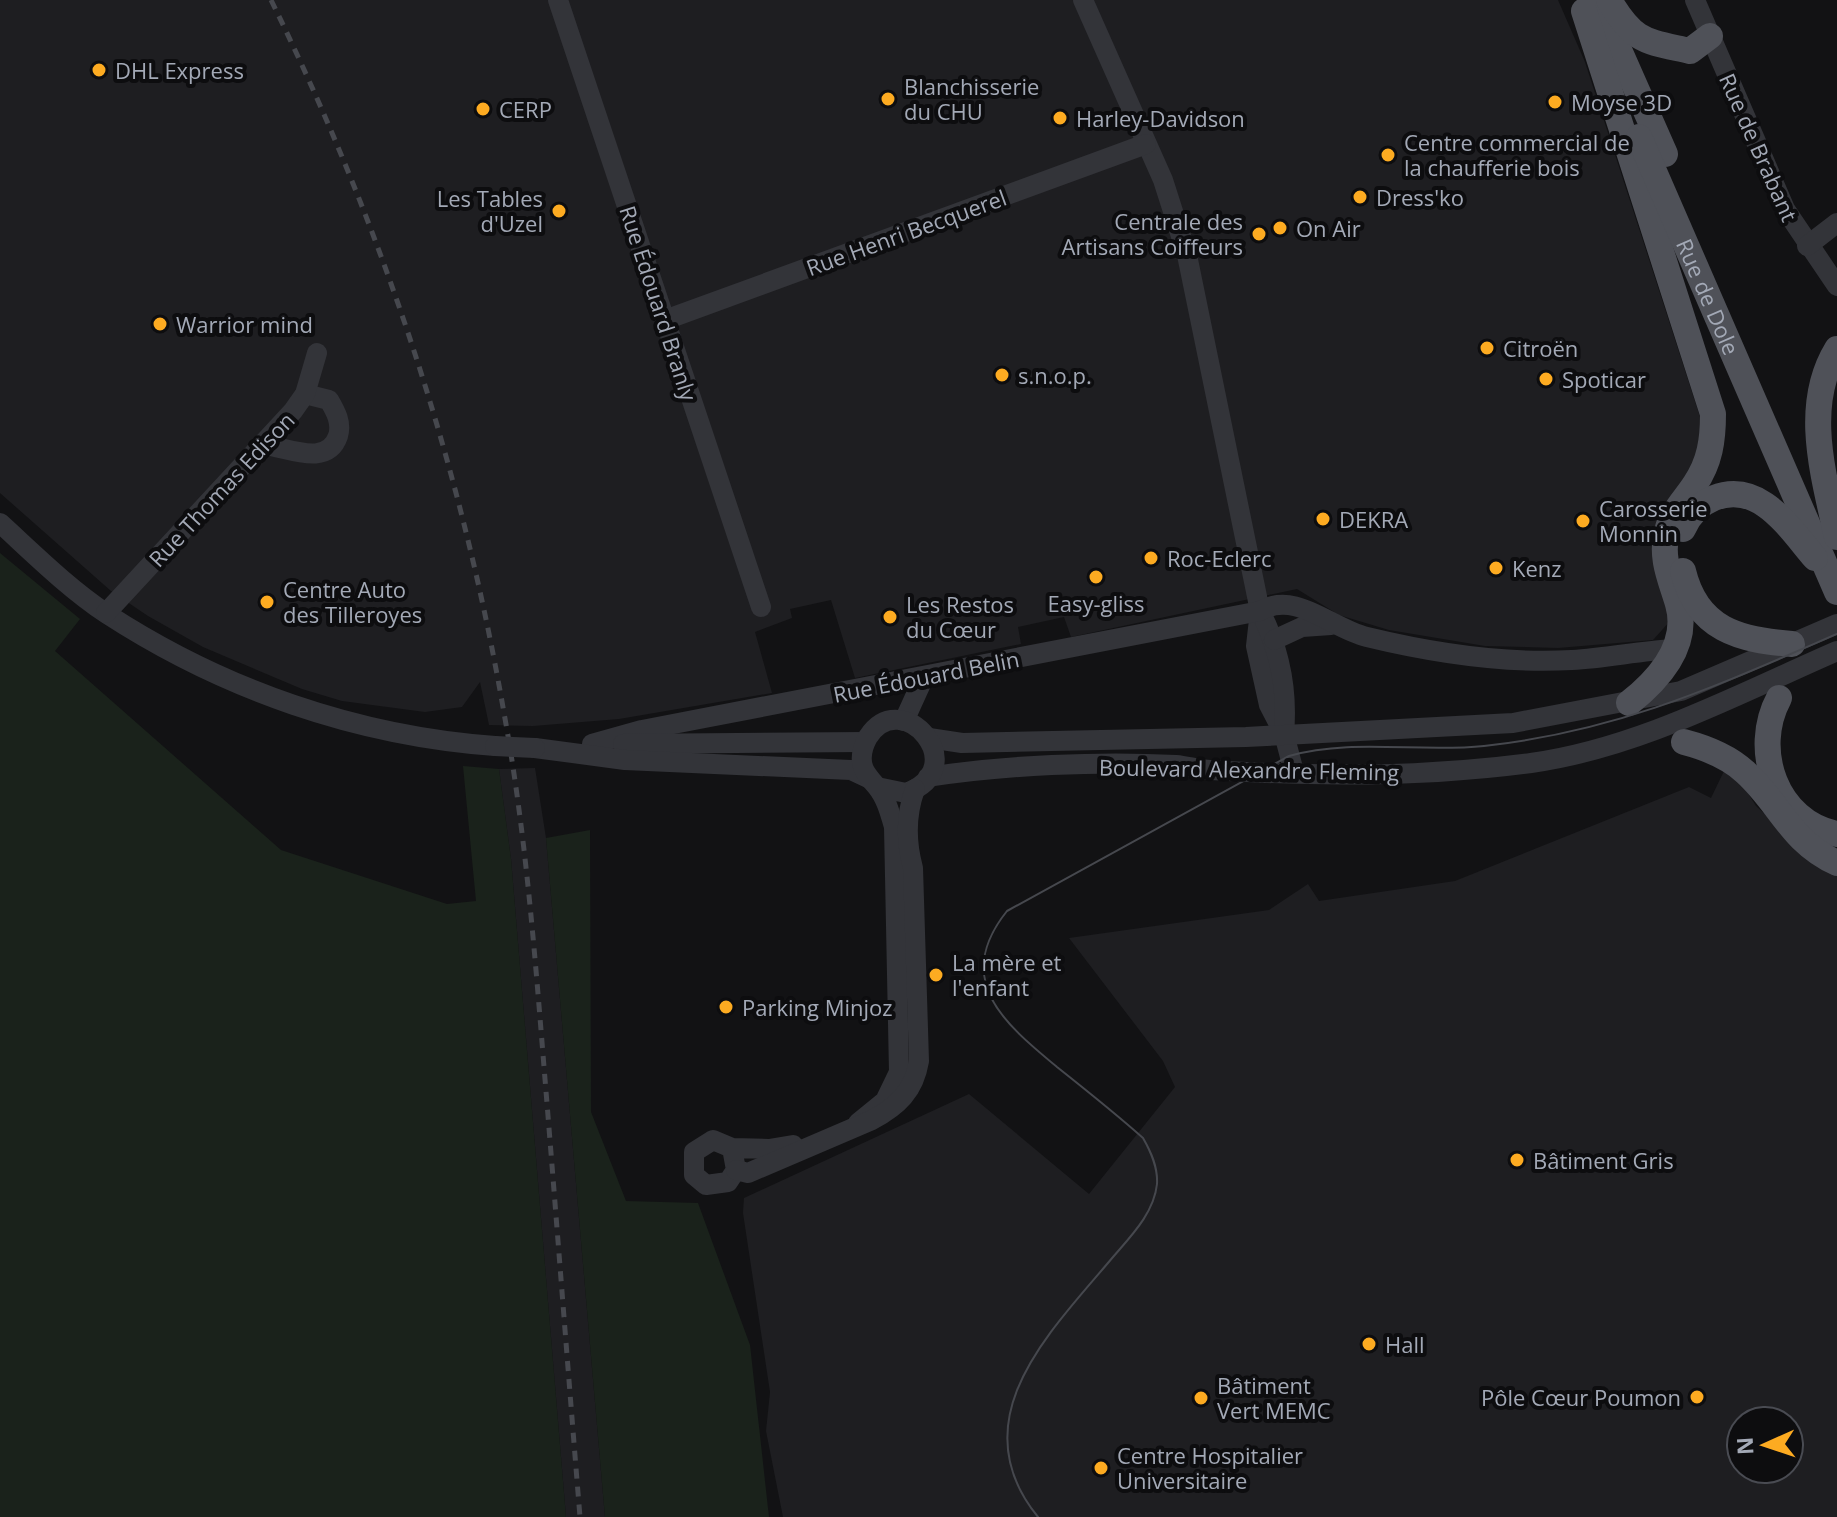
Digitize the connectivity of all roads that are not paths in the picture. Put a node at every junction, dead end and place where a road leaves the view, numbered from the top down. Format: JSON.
{"nodes":[{"id":1,"x":558,"y":0,"type":"edge"},
{"id":2,"x":1083,"y":0,"type":"edge"},
{"id":3,"x":1609,"y":0,"type":"edge"},
{"id":4,"x":1695,"y":0,"type":"edge"},
{"id":5,"x":1586,"y":4,"type":"edge"},
{"id":6,"x":1710,"y":36,"type":"junction"},
{"id":7,"x":1146,"y":144,"type":"junction"},
{"id":8,"x":1837,"y":223,"type":"edge"},
{"id":9,"x":1807,"y":246,"type":"junction"},
{"id":10,"x":1837,"y":286,"type":"edge"},
{"id":11,"x":665,"y":320,"type":"junction"},
{"id":12,"x":1837,"y":349,"type":"edge"},
{"id":13,"x":317,"y":353,"type":"dead end"},
{"id":14,"x":305,"y":394,"type":"junction"},
{"id":15,"x":264,"y":445,"type":"junction"},
{"id":16,"x":0,"y":523,"type":"edge"},
{"id":17,"x":1837,"y":537,"type":"edge"},
{"id":18,"x":1837,"y":550,"type":"edge"},
{"id":19,"x":1834,"y":584,"type":"edge"},
{"id":20,"x":761,"y":607,"type":"dead end"},
{"id":21,"x":1260,"y":611,"type":"junction"},
{"id":22,"x":106,"y":613,"type":"junction"},
{"id":23,"x":1837,"y":624,"type":"edge"},
{"id":24,"x":1331,"y":625,"type":"junction"},
{"id":25,"x":1274,"y":640,"type":"junction"},
{"id":26,"x":1674,"y":649,"type":"junction"},
{"id":27,"x":1837,"y":651,"type":"edge"},
{"id":28,"x":1793,"y":657,"type":"junction"},
{"id":29,"x":924,"y":677,"type":"junction"},
{"id":30,"x":1779,"y":698,"type":"joint"},
{"id":31,"x":1629,"y":703,"type":"junction"},
{"id":32,"x":904,"y":721,"type":"junction"},
{"id":33,"x":1284,"y":734,"type":"junction"},
{"id":34,"x":929,"y":738,"type":"junction"},
{"id":35,"x":865,"y":742,"type":"junction"},
{"id":36,"x":1684,"y":742,"type":"joint"},
{"id":37,"x":592,"y":744,"type":"junction"},
{"id":38,"x":535,"y":748,"type":"junction"},
{"id":39,"x":1600,"y":749,"type":"junction"},
{"id":40,"x":1294,"y":772,"type":"junction"},
{"id":41,"x":873,"y":782,"type":"junction"},
{"id":42,"x":922,"y":783,"type":"junction"},
{"id":43,"x":1837,"y":834,"type":"edge"},
{"id":44,"x":1837,"y":863,"type":"edge"},
{"id":45,"x":898,"y":991,"type":"junction"},
{"id":46,"x":917,"y":1008,"type":"junction"},
{"id":47,"x":858,"y":1123,"type":"junction"},
{"id":48,"x":817,"y":1141,"type":"junction"},
{"id":49,"x":732,"y":1148,"type":"junction"},
{"id":50,"x":736,"y":1170,"type":"junction"}],
"edges":[{"from":1,"to":11,"type":"street","name":"Rue Édouard Branly"},
{"from":2,"to":7,"type":"street"},
{"from":3,"to":6,"type":"main road"},
{"from":4,"to":6,"type":"street","name":"Rue de Brabant"},
{"from":5,"to":18,"type":"main road","name":"Rue de Dole"},
{"from":5,"to":19,"type":"main road","name":"Rue de Dole"},
{"from":5,"to":26,"type":"main road"},
{"from":6,"to":9,"type":"street","name":"Rue de Brabant"},
{"from":7,"to":11,"type":"street","name":"Rue Henri Becquerel"},
{"from":7,"to":21,"type":"street"},
{"from":8,"to":9,"type":"street"},
{"from":9,"to":10,"type":"street","name":"Rue de Brabant"},
{"from":11,"to":20,"type":"street","name":"Rue Édouard Branly"},
{"from":12,"to":17,"type":"main road"},
{"from":13,"to":14,"type":"street","name":"Rue Thomas Edison"},
{"from":14,"to":15,"type":"street","name":"Rue Thomas Edison"},
{"from":14,"to":15,"type":"street"},
{"from":15,"to":22,"type":"street","name":"Rue Thomas Edison"},
{"from":16,"to":22,"type":"street"},
{"from":19,"to":28,"type":"main road"},
{"from":21,"to":24,"type":"street","name":"Rue Édouard Belin"},
{"from":21,"to":25,"type":"street"},
{"from":21,"to":29,"type":"street","name":"Rue Édouard Belin"},
{"from":21,"to":33,"type":"street"},
{"from":22,"to":38,"type":"street","bridge":true},
{"from":23,"to":28,"type":"street","name":"Boulevard Alexandre Fleming"},
{"from":24,"to":25,"type":"street","name":"Rue Édouard Belin"},
{"from":24,"to":26,"type":"street","name":"Rue Édouard Belin"},
{"from":25,"to":33,"type":"street"},
{"from":26,"to":31,"type":"main road"},
{"from":27,"to":28,"type":"street","name":"Boulevard Alexandre Fleming"},
{"from":28,"to":30,"type":"street"},
{"from":28,"to":31,"type":"street","name":"Boulevard Alexandre Fleming"},
{"from":28,"to":39,"type":"street","name":"Boulevard Alexandre Fleming"},
{"from":29,"to":32,"type":"street"},
{"from":29,"to":37,"type":"street","name":"Rue Édouard Belin"},
{"from":30,"to":43,"type":"main road"},
{"from":31,"to":33,"type":"street","name":"Boulevard Alexandre Fleming"},
{"from":32,"to":34,"type":"street"},
{"from":32,"to":35,"type":"street"},
{"from":33,"to":34,"type":"street","name":"Boulevard Alexandre Fleming"},
{"from":33,"to":40,"type":"street"},
{"from":34,"to":42,"type":"street"},
{"from":35,"to":37,"type":"street"},
{"from":35,"to":41,"type":"street"},
{"from":36,"to":39,"type":"street"},
{"from":36,"to":44,"type":"main road"},
{"from":37,"to":38,"type":"street"},
{"from":38,"to":41,"type":"street"},
{"from":39,"to":40,"type":"street","name":"Boulevard Alexandre Fleming"},
{"from":40,"to":42,"type":"street","name":"Boulevard Alexandre Fleming"},
{"from":41,"to":42,"type":"street"},
{"from":41,"to":45,"type":"street"},
{"from":42,"to":46,"type":"street"},
{"from":45,"to":46,"type":"street"},
{"from":45,"to":47,"type":"street"},
{"from":46,"to":47,"type":"street"},
{"from":47,"to":48,"type":"street"},
{"from":48,"to":49,"type":"street"},
{"from":48,"to":50,"type":"street"},
{"from":49,"to":50,"type":"street"},
{"from":49,"to":50,"type":"street"}]}
